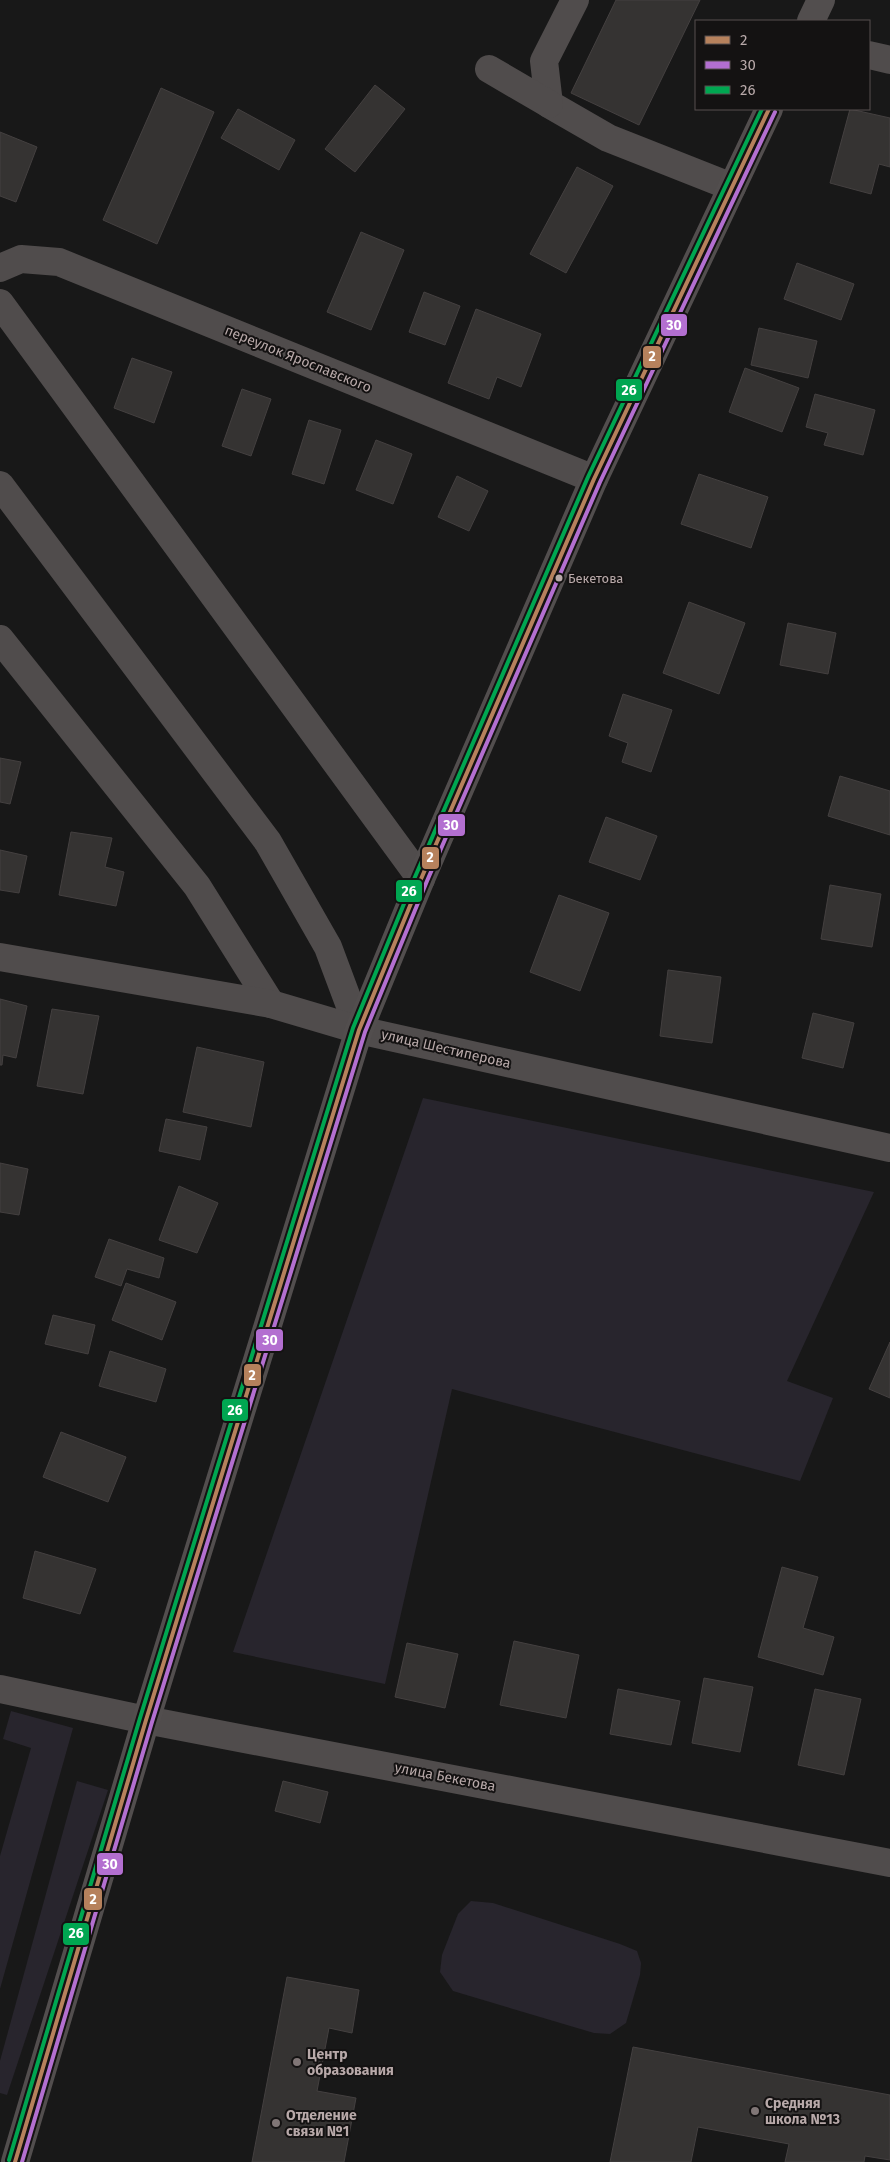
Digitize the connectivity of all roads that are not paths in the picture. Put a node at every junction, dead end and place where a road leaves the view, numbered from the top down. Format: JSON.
{"nodes":[{"id":1,"x":575,"y":0,"type":"edge"},
{"id":2,"x":821,"y":0,"type":"edge"},
{"id":3,"x":811,"y":20,"type":"edge"},
{"id":4,"x":870,"y":55,"type":"edge"},
{"id":5,"x":890,"y":60,"type":"edge"},
{"id":6,"x":489,"y":69,"type":"dead end"},
{"id":7,"x":549,"y":104,"type":"junction"},
{"id":8,"x":769,"y":110,"type":"edge"},
{"id":9,"x":732,"y":187,"type":"junction"},
{"id":10,"x":0,"y":268,"type":"edge"},
{"id":11,"x":0,"y":303,"type":"edge"},
{"id":12,"x":594,"y":479,"type":"junction"},
{"id":13,"x":0,"y":485,"type":"edge"},
{"id":14,"x":0,"y":639,"type":"edge"},
{"id":15,"x":421,"y":878,"type":"junction"},
{"id":16,"x":0,"y":957,"type":"edge"},
{"id":17,"x":271,"y":1004,"type":"junction"},
{"id":18,"x":359,"y":1030,"type":"junction"},
{"id":19,"x":890,"y":1148,"type":"edge"},
{"id":20,"x":0,"y":1689,"type":"edge"},
{"id":21,"x":146,"y":1720,"type":"junction"},
{"id":22,"x":890,"y":1863,"type":"edge"},
{"id":23,"x":15,"y":2162,"type":"edge"}],
"edges":[{"from":1,"to":7,"type":"street"},
{"from":2,"to":3,"type":"main road"},
{"from":4,"to":5,"type":"street"},
{"from":6,"to":7,"type":"street"},
{"from":7,"to":9,"type":"street"},
{"from":8,"to":9,"type":"main road"},
{"from":9,"to":12,"type":"main road"},
{"from":10,"to":12,"type":"street","name":"переулок Ярославского"},
{"from":11,"to":15,"type":"street"},
{"from":12,"to":15,"type":"main road"},
{"from":13,"to":18,"type":"street"},
{"from":14,"to":17,"type":"street"},
{"from":15,"to":18,"type":"main road"},
{"from":16,"to":17,"type":"street","name":"улица Шестиперова"},
{"from":17,"to":18,"type":"street","name":"улица Шестиперова"},
{"from":18,"to":19,"type":"street","name":"улица Шестиперова"},
{"from":18,"to":21,"type":"main road"},
{"from":20,"to":21,"type":"street","name":"улица Бекетова"},
{"from":21,"to":22,"type":"street","name":"улица Бекетова"},
{"from":21,"to":23,"type":"main road"}]}
